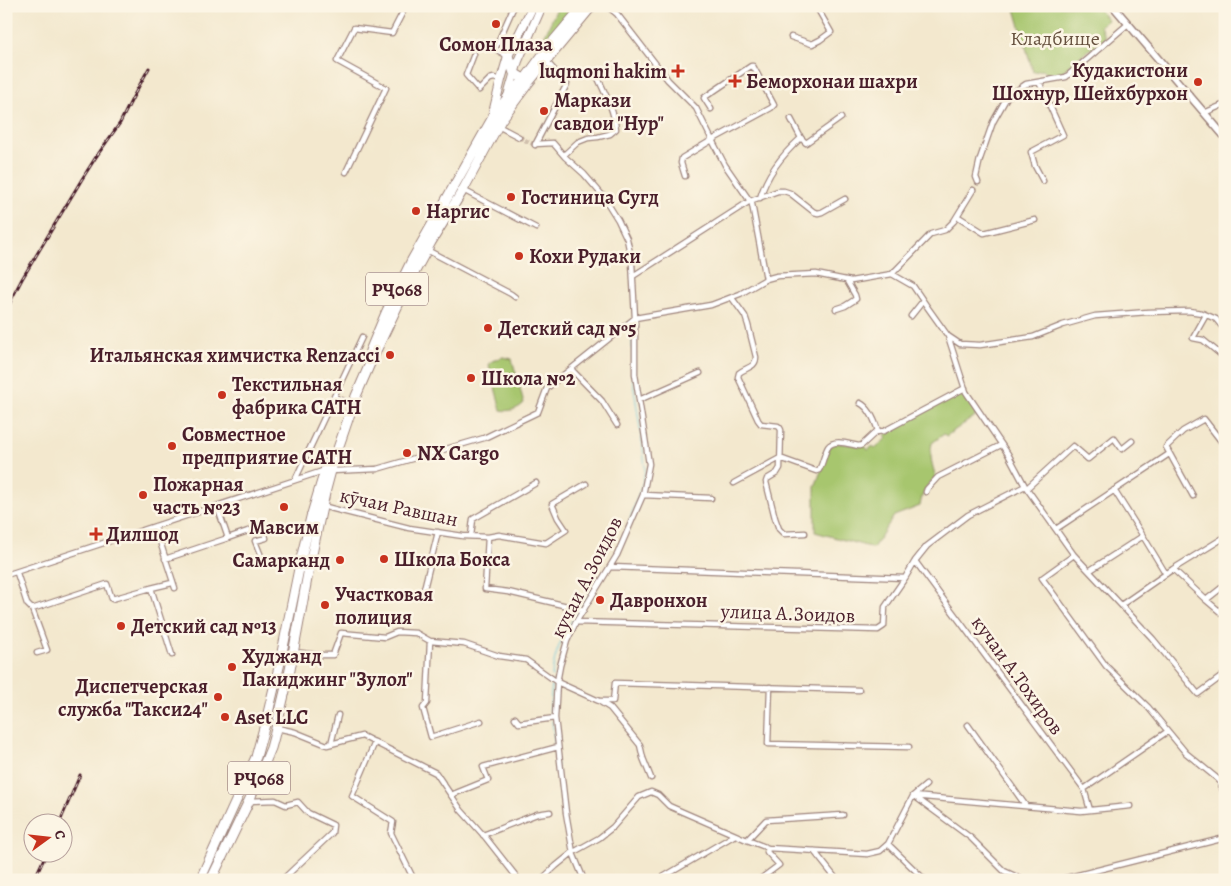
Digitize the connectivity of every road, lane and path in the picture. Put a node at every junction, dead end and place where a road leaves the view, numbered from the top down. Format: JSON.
{"nodes":[{"id":1,"x":406,"y":6,"type":"edge"},
{"id":2,"x":514,"y":6,"type":"edge"},
{"id":3,"x":532,"y":6,"type":"edge"},
{"id":4,"x":542,"y":6,"type":"edge"},
{"id":5,"x":583,"y":6,"type":"edge"},
{"id":6,"x":592,"y":6,"type":"edge"},
{"id":7,"x":607,"y":6,"type":"edge"},
{"id":8,"x":816,"y":6,"type":"edge"},
{"id":9,"x":1113,"y":6,"type":"edge"},
{"id":10,"x":1128,"y":24,"type":"junction"},
{"id":11,"x":791,"y":37,"type":"dead end"},
{"id":12,"x":474,"y":54,"type":"dead end"},
{"id":13,"x":508,"y":56,"type":"junction"},
{"id":14,"x":547,"y":62,"type":"junction"},
{"id":15,"x":516,"y":69,"type":"junction"},
{"id":16,"x":597,"y":76,"type":"dead end"},
{"id":17,"x":528,"y":78,"type":"junction"},
{"id":18,"x":500,"y":80,"type":"junction"},
{"id":19,"x":1039,"y":82,"type":"junction"},
{"id":20,"x":508,"y":97,"type":"junction"},
{"id":21,"x":1225,"y":104,"type":"edge"},
{"id":22,"x":711,"y":109,"type":"dead end"},
{"id":23,"x":1204,"y":112,"type":"junction"},
{"id":24,"x":790,"y":118,"type":"dead end"},
{"id":25,"x":840,"y":118,"type":"dead end"},
{"id":26,"x":497,"y":122,"type":"junction"},
{"id":27,"x":519,"y":137,"type":"tunnel mouth"},
{"id":28,"x":1225,"y":137,"type":"edge"},
{"id":29,"x":801,"y":138,"type":"junction"},
{"id":30,"x":712,"y":140,"type":"junction"},
{"id":31,"x":564,"y":155,"type":"junction"},
{"id":32,"x":346,"y":172,"type":"dead end"},
{"id":33,"x":685,"y":176,"type":"dead end"},
{"id":34,"x":1043,"y":181,"type":"dead end"},
{"id":35,"x":978,"y":182,"type":"dead end"},
{"id":36,"x":463,"y":190,"type":"junction"},
{"id":37,"x":974,"y":190,"type":"dead end"},
{"id":38,"x":760,"y":198,"type":"junction"},
{"id":39,"x":845,"y":199,"type":"dead end"},
{"id":40,"x":750,"y":201,"type":"junction"},
{"id":41,"x":958,"y":216,"type":"junction"},
{"id":42,"x":1035,"y":220,"type":"dead end"},
{"id":43,"x":536,"y":228,"type":"dead end"},
{"id":44,"x":427,"y":250,"type":"junction"},
{"id":45,"x":892,"y":274,"type":"junction"},
{"id":46,"x":633,"y":276,"type":"junction"},
{"id":47,"x":766,"y":279,"type":"junction"},
{"id":48,"x":847,"y":281,"type":"junction"},
{"id":49,"x":515,"y":297,"type":"dead end"},
{"id":50,"x":732,"y":298,"type":"junction"},
{"id":51,"x":923,"y":301,"type":"junction"},
{"id":52,"x":836,"y":310,"type":"dead end"},
{"id":53,"x":1206,"y":315,"type":"junction"},
{"id":54,"x":912,"y":316,"type":"dead end"},
{"id":55,"x":635,"y":318,"type":"junction"},
{"id":56,"x":1225,"y":330,"type":"edge"},
{"id":57,"x":948,"y":336,"type":"junction"},
{"id":58,"x":362,"y":337,"type":"dead end"},
{"id":59,"x":354,"y":353,"type":"junction"},
{"id":60,"x":366,"y":358,"type":"junction"},
{"id":61,"x":1225,"y":358,"type":"edge"},
{"id":62,"x":571,"y":369,"type":"junction"},
{"id":63,"x":700,"y":373,"type":"dead end"},
{"id":64,"x":965,"y":388,"type":"junction"},
{"id":65,"x":334,"y":397,"type":"junction"},
{"id":66,"x":639,"y":400,"type":"junction"},
{"id":67,"x":349,"y":403,"type":"junction"},
{"id":68,"x":860,"y":403,"type":"dead end"},
{"id":69,"x":617,"y":425,"type":"dead end"},
{"id":70,"x":878,"y":431,"type":"junction"},
{"id":71,"x":1132,"y":441,"type":"dead end"},
{"id":72,"x":1001,"y":444,"type":"junction"},
{"id":73,"x":1224,"y":445,"type":"edge"},
{"id":74,"x":1169,"y":454,"type":"junction"},
{"id":75,"x":780,"y":458,"type":"junction"},
{"id":76,"x":328,"y":471,"type":"junction"},
{"id":77,"x":295,"y":480,"type":"junction"},
{"id":78,"x":536,"y":483,"type":"dead end"},
{"id":79,"x":734,"y":483,"type":"dead end"},
{"id":80,"x":586,"y":484,"type":"dead end"},
{"id":81,"x":1026,"y":487,"type":"junction"},
{"id":82,"x":1114,"y":490,"type":"junction"},
{"id":83,"x":926,"y":492,"type":"dead end"},
{"id":84,"x":644,"y":496,"type":"junction"},
{"id":85,"x":1193,"y":496,"type":"dead end"},
{"id":86,"x":711,"y":498,"type":"dead end"},
{"id":87,"x":217,"y":506,"type":"junction"},
{"id":88,"x":322,"y":506,"type":"junction"},
{"id":89,"x":155,"y":526,"type":"junction"},
{"id":90,"x":1056,"y":529,"type":"junction"},
{"id":91,"x":438,"y":532,"type":"junction"},
{"id":92,"x":805,"y":533,"type":"dead end"},
{"id":93,"x":471,"y":536,"type":"junction"},
{"id":94,"x":1143,"y":536,"type":"junction"},
{"id":95,"x":488,"y":537,"type":"junction"},
{"id":96,"x":1225,"y":537,"type":"edge"},
{"id":97,"x":228,"y":538,"type":"junction"},
{"id":98,"x":1074,"y":555,"type":"junction"},
{"id":99,"x":260,"y":556,"type":"dead end"},
{"id":100,"x":165,"y":559,"type":"junction"},
{"id":101,"x":915,"y":561,"type":"junction"},
{"id":102,"x":611,"y":567,"type":"junction"},
{"id":103,"x":1173,"y":569,"type":"junction"},
{"id":104,"x":1089,"y":571,"type":"junction"},
{"id":105,"x":17,"y":573,"type":"junction"},
{"id":106,"x":1166,"y":574,"type":"junction"},
{"id":107,"x":6,"y":576,"type":"edge"},
{"id":108,"x":905,"y":578,"type":"junction"},
{"id":109,"x":172,"y":583,"type":"junction"},
{"id":110,"x":1225,"y":586,"type":"edge"},
{"id":111,"x":151,"y":588,"type":"junction"},
{"id":112,"x":174,"y":588,"type":"dead end"},
{"id":113,"x":422,"y":597,"type":"dead end"},
{"id":114,"x":1206,"y":600,"type":"junction"},
{"id":115,"x":1121,"y":605,"type":"junction"},
{"id":116,"x":32,"y":609,"type":"junction"},
{"id":117,"x":581,"y":609,"type":"junction"},
{"id":118,"x":1225,"y":616,"type":"edge"},
{"id":119,"x":576,"y":622,"type":"junction"},
{"id":120,"x":430,"y":641,"type":"junction"},
{"id":121,"x":293,"y":652,"type":"junction"},
{"id":122,"x":37,"y":653,"type":"dead end"},
{"id":123,"x":172,"y":655,"type":"dead end"},
{"id":124,"x":279,"y":667,"type":"junction"},
{"id":125,"x":290,"y":670,"type":"junction"},
{"id":126,"x":1225,"y":674,"type":"edge"},
{"id":127,"x":554,"y":680,"type":"junction"},
{"id":128,"x":770,"y":687,"type":"junction"},
{"id":129,"x":859,"y":690,"type":"dead end"},
{"id":130,"x":599,"y":701,"type":"junction"},
{"id":131,"x":338,"y":715,"type":"dead end"},
{"id":132,"x":514,"y":718,"type":"dead end"},
{"id":133,"x":555,"y":718,"type":"junction"},
{"id":134,"x":481,"y":721,"type":"dead end"},
{"id":135,"x":968,"y":725,"type":"dead end"},
{"id":136,"x":277,"y":728,"type":"junction"},
{"id":137,"x":1168,"y":731,"type":"junction"},
{"id":138,"x":375,"y":742,"type":"junction"},
{"id":139,"x":329,"y":745,"type":"junction"},
{"id":140,"x":556,"y":747,"type":"junction"},
{"id":141,"x":909,"y":747,"type":"dead end"},
{"id":142,"x":651,"y":778,"type":"dead end"},
{"id":143,"x":926,"y":786,"type":"dead end"},
{"id":144,"x":1084,"y":789,"type":"junction"},
{"id":145,"x":1224,"y":789,"type":"edge"},
{"id":146,"x":451,"y":795,"type":"junction"},
{"id":147,"x":913,"y":796,"type":"junction"},
{"id":148,"x":1225,"y":796,"type":"edge"},
{"id":149,"x":249,"y":801,"type":"junction"},
{"id":150,"x":1026,"y":806,"type":"junction"},
{"id":151,"x":1130,"y":806,"type":"dead end"},
{"id":152,"x":1090,"y":810,"type":"junction"},
{"id":153,"x":550,"y":812,"type":"dead end"},
{"id":154,"x":843,"y":815,"type":"dead end"},
{"id":155,"x":483,"y":835,"type":"junction"},
{"id":156,"x":735,"y":835,"type":"junction"},
{"id":157,"x":1225,"y":838,"type":"edge"},
{"id":158,"x":747,"y":840,"type":"junction"},
{"id":159,"x":888,"y":844,"type":"junction"},
{"id":160,"x":768,"y":848,"type":"junction"},
{"id":161,"x":814,"y":851,"type":"junction"},
{"id":162,"x":571,"y":854,"type":"junction"},
{"id":163,"x":201,"y":877,"type":"edge"},
{"id":164,"x":766,"y":878,"type":"edge"},
{"id":165,"x":211,"y":879,"type":"edge"},
{"id":166,"x":282,"y":880,"type":"edge"},
{"id":167,"x":414,"y":880,"type":"edge"},
{"id":168,"x":519,"y":880,"type":"edge"},
{"id":169,"x":541,"y":880,"type":"edge"},
{"id":170,"x":584,"y":880,"type":"edge"},
{"id":171,"x":658,"y":880,"type":"edge"},
{"id":172,"x":759,"y":880,"type":"edge"},
{"id":173,"x":837,"y":880,"type":"edge"},
{"id":174,"x":926,"y":880,"type":"edge"},
{"id":175,"x":1024,"y":880,"type":"edge"},
{"id":176,"x":1058,"y":880,"type":"edge"}],
"edges":[{"from":1,"to":32,"type":"street"},
{"from":2,"to":13,"type":"street"},
{"from":3,"to":13,"type":"main road","number":"РҶ068"},
{"from":4,"to":15,"type":"main road"},
{"from":5,"to":17,"type":"highway"},
{"from":6,"to":14,"type":"highway"},
{"from":7,"to":30,"type":"street"},
{"from":8,"to":11,"type":"street"},
{"from":9,"to":10,"type":"main road"},
{"from":10,"to":19,"type":"street"},
{"from":10,"to":23,"type":"main road"},
{"from":12,"to":18,"type":"street"},
{"from":13,"to":15,"type":"highway"},
{"from":13,"to":18,"type":"main road","number":"РҶ068"},
{"from":14,"to":17,"type":"highway"},
{"from":14,"to":31,"type":"street","name":"кучаи А.Зоидов"},
{"from":15,"to":17,"type":"highway"},
{"from":15,"to":20,"type":"main road"},
{"from":16,"to":31,"type":"street"},
{"from":17,"to":20,"type":"highway"},
{"from":17,"to":26,"type":"highway"},
{"from":18,"to":26,"type":"main road","number":"РҶ068"},
{"from":19,"to":34,"type":"street"},
{"from":19,"to":35,"type":"street"},
{"from":20,"to":26,"type":"highway"},
{"from":21,"to":23,"type":"street"},
{"from":22,"to":30,"type":"street"},
{"from":23,"to":28,"type":"main road"},
{"from":24,"to":29,"type":"street"},
{"from":25,"to":29,"type":"street"},
{"from":26,"to":27,"type":"street"},
{"from":26,"to":36,"type":"highway","number":"РҶ068"},
{"from":26,"to":60,"type":"highway","number":"РҶ068"},
{"from":29,"to":38,"type":"street"},
{"from":30,"to":33,"type":"street"},
{"from":30,"to":40,"type":"street"},
{"from":31,"to":46,"type":"street","name":"кучаи А.Зоидов"},
{"from":36,"to":43,"type":"street"},
{"from":36,"to":44,"type":"highway","number":"РҶ068"},
{"from":37,"to":41,"type":"street"},
{"from":38,"to":39,"type":"street"},
{"from":38,"to":40,"type":"street"},
{"from":40,"to":46,"type":"street"},
{"from":40,"to":47,"type":"street"},
{"from":41,"to":42,"type":"street"},
{"from":41,"to":45,"type":"street"},
{"from":44,"to":49,"type":"street"},
{"from":44,"to":76,"type":"highway","number":"РҶ068"},
{"from":45,"to":48,"type":"street"},
{"from":45,"to":51,"type":"street"},
{"from":46,"to":55,"type":"street","name":"кучаи А.Зоидов"},
{"from":47,"to":48,"type":"street"},
{"from":47,"to":50,"type":"street"},
{"from":48,"to":52,"type":"street"},
{"from":50,"to":55,"type":"street"},
{"from":50,"to":75,"type":"street"},
{"from":51,"to":54,"type":"street"},
{"from":51,"to":57,"type":"street"},
{"from":53,"to":56,"type":"street"},
{"from":53,"to":57,"type":"street"},
{"from":53,"to":61,"type":"street"},
{"from":55,"to":62,"type":"street"},
{"from":55,"to":66,"type":"street","name":"кучаи А.Зоидов"},
{"from":57,"to":64,"type":"street"},
{"from":58,"to":59,"type":"street"},
{"from":59,"to":60,"type":"street"},
{"from":59,"to":65,"type":"street"},
{"from":60,"to":67,"type":"highway","number":"РҶ068"},
{"from":62,"to":69,"type":"street"},
{"from":62,"to":76,"type":"street"},
{"from":63,"to":66,"type":"street"},
{"from":64,"to":70,"type":"street"},
{"from":64,"to":72,"type":"street"},
{"from":65,"to":67,"type":"street"},
{"from":65,"to":77,"type":"street"},
{"from":66,"to":84,"type":"street","name":"кучаи А.Зоидов"},
{"from":67,"to":76,"type":"highway","number":"РҶ068"},
{"from":68,"to":70,"type":"street"},
{"from":70,"to":75,"type":"street"},
{"from":71,"to":81,"type":"street"},
{"from":72,"to":81,"type":"street"},
{"from":72,"to":83,"type":"street"},
{"from":73,"to":74,"type":"street"},
{"from":74,"to":82,"type":"street"},
{"from":74,"to":85,"type":"street"},
{"from":75,"to":79,"type":"street"},
{"from":75,"to":92,"type":"street"},
{"from":76,"to":77,"type":"street"},
{"from":76,"to":88,"type":"highway","number":"РҶ068"},
{"from":76,"to":124,"type":"highway","number":"РҶ068"},
{"from":77,"to":87,"type":"street"},
{"from":78,"to":93,"type":"street","name":"кӯчаи Равшан"},
{"from":80,"to":95,"type":"street","name":"кӯчаи Равшан"},
{"from":81,"to":90,"type":"street"},
{"from":81,"to":101,"type":"street"},
{"from":82,"to":90,"type":"street"},
{"from":82,"to":94,"type":"street"},
{"from":84,"to":86,"type":"street"},
{"from":84,"to":102,"type":"street","name":"кучаи А.Зоидов"},
{"from":87,"to":89,"type":"street"},
{"from":87,"to":97,"type":"street"},
{"from":88,"to":91,"type":"street","name":"кӯчаи Равшан"},
{"from":88,"to":121,"type":"highway","number":"РҶ068"},
{"from":89,"to":100,"type":"street"},
{"from":89,"to":105,"type":"street"},
{"from":90,"to":98,"type":"street"},
{"from":91,"to":93,"type":"street","name":"кӯчаи Равшан"},
{"from":91,"to":113,"type":"street"},
{"from":93,"to":95,"type":"street","name":"кӯчаи Равшан"},
{"from":94,"to":104,"type":"street"},
{"from":94,"to":106,"type":"street"},
{"from":95,"to":117,"type":"street"},
{"from":96,"to":103,"type":"street"},
{"from":97,"to":99,"type":"street"},
{"from":97,"to":100,"type":"street"},
{"from":98,"to":104,"type":"street"},
{"from":98,"to":137,"type":"street"},
{"from":100,"to":109,"type":"street"},
{"from":101,"to":108,"type":"street"},
{"from":101,"to":144,"type":"street","name":"кучаи А.Тохиров"},
{"from":102,"to":108,"type":"street","name":"улица А.Зоидов"},
{"from":102,"to":117,"type":"street","name":"кучаи А.Зоидов"},
{"from":103,"to":106,"type":"street"},
{"from":103,"to":114,"type":"street"},
{"from":104,"to":115,"type":"street"},
{"from":105,"to":107,"type":"street"},
{"from":105,"to":116,"type":"street"},
{"from":106,"to":115,"type":"street"},
{"from":108,"to":119,"type":"street","name":"улица А.Зоидов"},
{"from":109,"to":111,"type":"street"},
{"from":109,"to":112,"type":"street"},
{"from":110,"to":114,"type":"street"},
{"from":111,"to":116,"type":"street"},
{"from":111,"to":123,"type":"street"},
{"from":114,"to":118,"type":"street"},
{"from":115,"to":126,"type":"street"},
{"from":116,"to":122,"type":"street"},
{"from":117,"to":119,"type":"street","name":"кучаи А.Зоидов"},
{"from":119,"to":127,"type":"street","name":"кучаи А.Зоидов"},
{"from":120,"to":121,"type":"street"},
{"from":120,"to":127,"type":"street"},
{"from":120,"to":134,"type":"street"},
{"from":121,"to":125,"type":"highway","number":"РҶ068"},
{"from":124,"to":125,"type":"highway"},
{"from":124,"to":163,"type":"highway","number":"РҶ068"},
{"from":125,"to":136,"type":"highway","number":"РҶ068"},
{"from":127,"to":130,"type":"street"},
{"from":127,"to":133,"type":"street","name":"кучаи А.Зоидов"},
{"from":128,"to":129,"type":"street"},
{"from":128,"to":130,"type":"street"},
{"from":128,"to":141,"type":"street"},
{"from":130,"to":142,"type":"street"},
{"from":131,"to":139,"type":"street"},
{"from":132,"to":133,"type":"street"},
{"from":133,"to":140,"type":"street","name":"кучаи А.Зоидов"},
{"from":135,"to":150,"type":"street"},
{"from":136,"to":139,"type":"street"},
{"from":136,"to":149,"type":"highway","number":"РҶ068"},
{"from":137,"to":144,"type":"street"},
{"from":137,"to":145,"type":"street"},
{"from":138,"to":139,"type":"street"},
{"from":138,"to":146,"type":"street"},
{"from":138,"to":167,"type":"street"},
{"from":140,"to":146,"type":"street"},
{"from":140,"to":162,"type":"street","name":"кучаи А.Зоидов"},
{"from":143,"to":147,"type":"street"},
{"from":144,"to":152,"type":"street","name":"кучаи А.Тохиров"},
{"from":145,"to":148,"type":"street"},
{"from":146,"to":155,"type":"street"},
{"from":147,"to":150,"type":"street"},
{"from":147,"to":159,"type":"street"},
{"from":147,"to":175,"type":"street"},
{"from":149,"to":165,"type":"highway","number":"РҶ068"},
{"from":149,"to":166,"type":"street"},
{"from":150,"to":152,"type":"street"},
{"from":151,"to":152,"type":"street"},
{"from":153,"to":155,"type":"street"},
{"from":154,"to":158,"type":"street"},
{"from":155,"to":168,"type":"street"},
{"from":156,"to":158,"type":"street"},
{"from":156,"to":162,"type":"street"},
{"from":156,"to":171,"type":"street"},
{"from":157,"to":176,"type":"street"},
{"from":158,"to":160,"type":"street"},
{"from":159,"to":161,"type":"street"},
{"from":159,"to":174,"type":"street"},
{"from":160,"to":161,"type":"street"},
{"from":160,"to":164,"type":"street"},
{"from":161,"to":173,"type":"street"},
{"from":162,"to":169,"type":"street"},
{"from":162,"to":170,"type":"street","name":"кучаи А.Зоидов"},
{"from":163,"to":165,"type":"highway"},
{"from":164,"to":172,"type":"street"}]}
